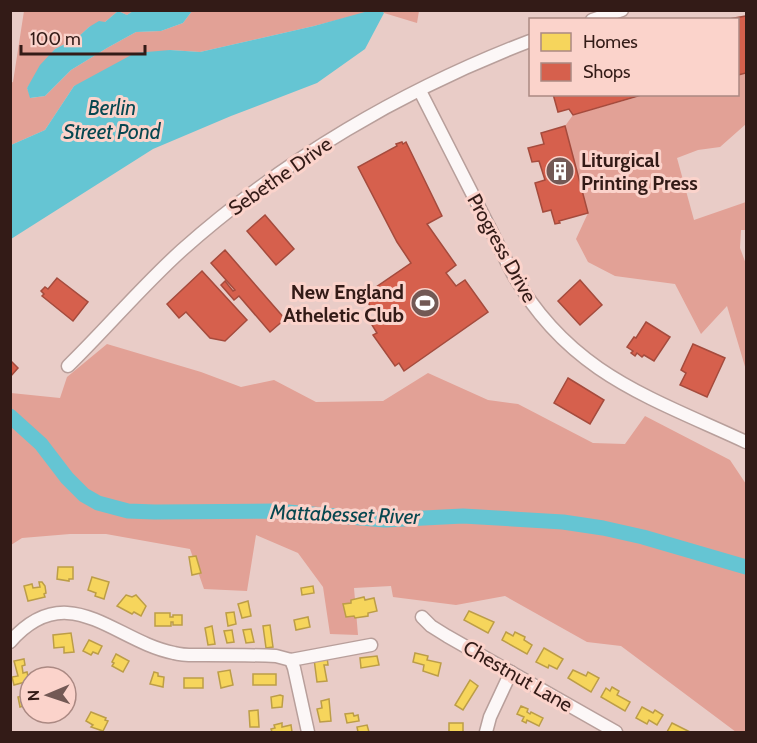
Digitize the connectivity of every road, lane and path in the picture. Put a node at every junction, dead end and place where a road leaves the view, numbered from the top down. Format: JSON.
{"nodes":[{"id":1,"x":622,"y":10,"type":"edge"},
{"id":2,"x":598,"y":18,"type":"edge"},
{"id":3,"x":529,"y":42,"type":"edge"},
{"id":4,"x":420,"y":90,"type":"junction"},
{"id":5,"x":68,"y":366,"type":"dead end"},
{"id":6,"x":747,"y":442,"type":"edge"},
{"id":7,"x":422,"y":617,"type":"dead end"},
{"id":8,"x":10,"y":642,"type":"edge"},
{"id":9,"x":371,"y":645,"type":"dead end"},
{"id":10,"x":291,"y":660,"type":"junction"},
{"id":11,"x":511,"y":672,"type":"junction"},
{"id":12,"x":308,"y":732,"type":"edge"},
{"id":13,"x":486,"y":732,"type":"edge"},
{"id":14,"x":616,"y":732,"type":"edge"}],
"edges":[{"from":1,"to":2,"type":"street"},
{"from":3,"to":4,"type":"street","name":"Sebethe Drive"},
{"from":4,"to":5,"type":"street","name":"Sebethe Drive"},
{"from":4,"to":6,"type":"street","name":"Progress Drive"},
{"from":7,"to":11,"type":"street","name":"Chestnut Lane"},
{"from":8,"to":10,"type":"street"},
{"from":9,"to":10,"type":"street"},
{"from":10,"to":12,"type":"street"},
{"from":11,"to":13,"type":"street"},
{"from":11,"to":14,"type":"street","name":"Chestnut Lane"}]}
